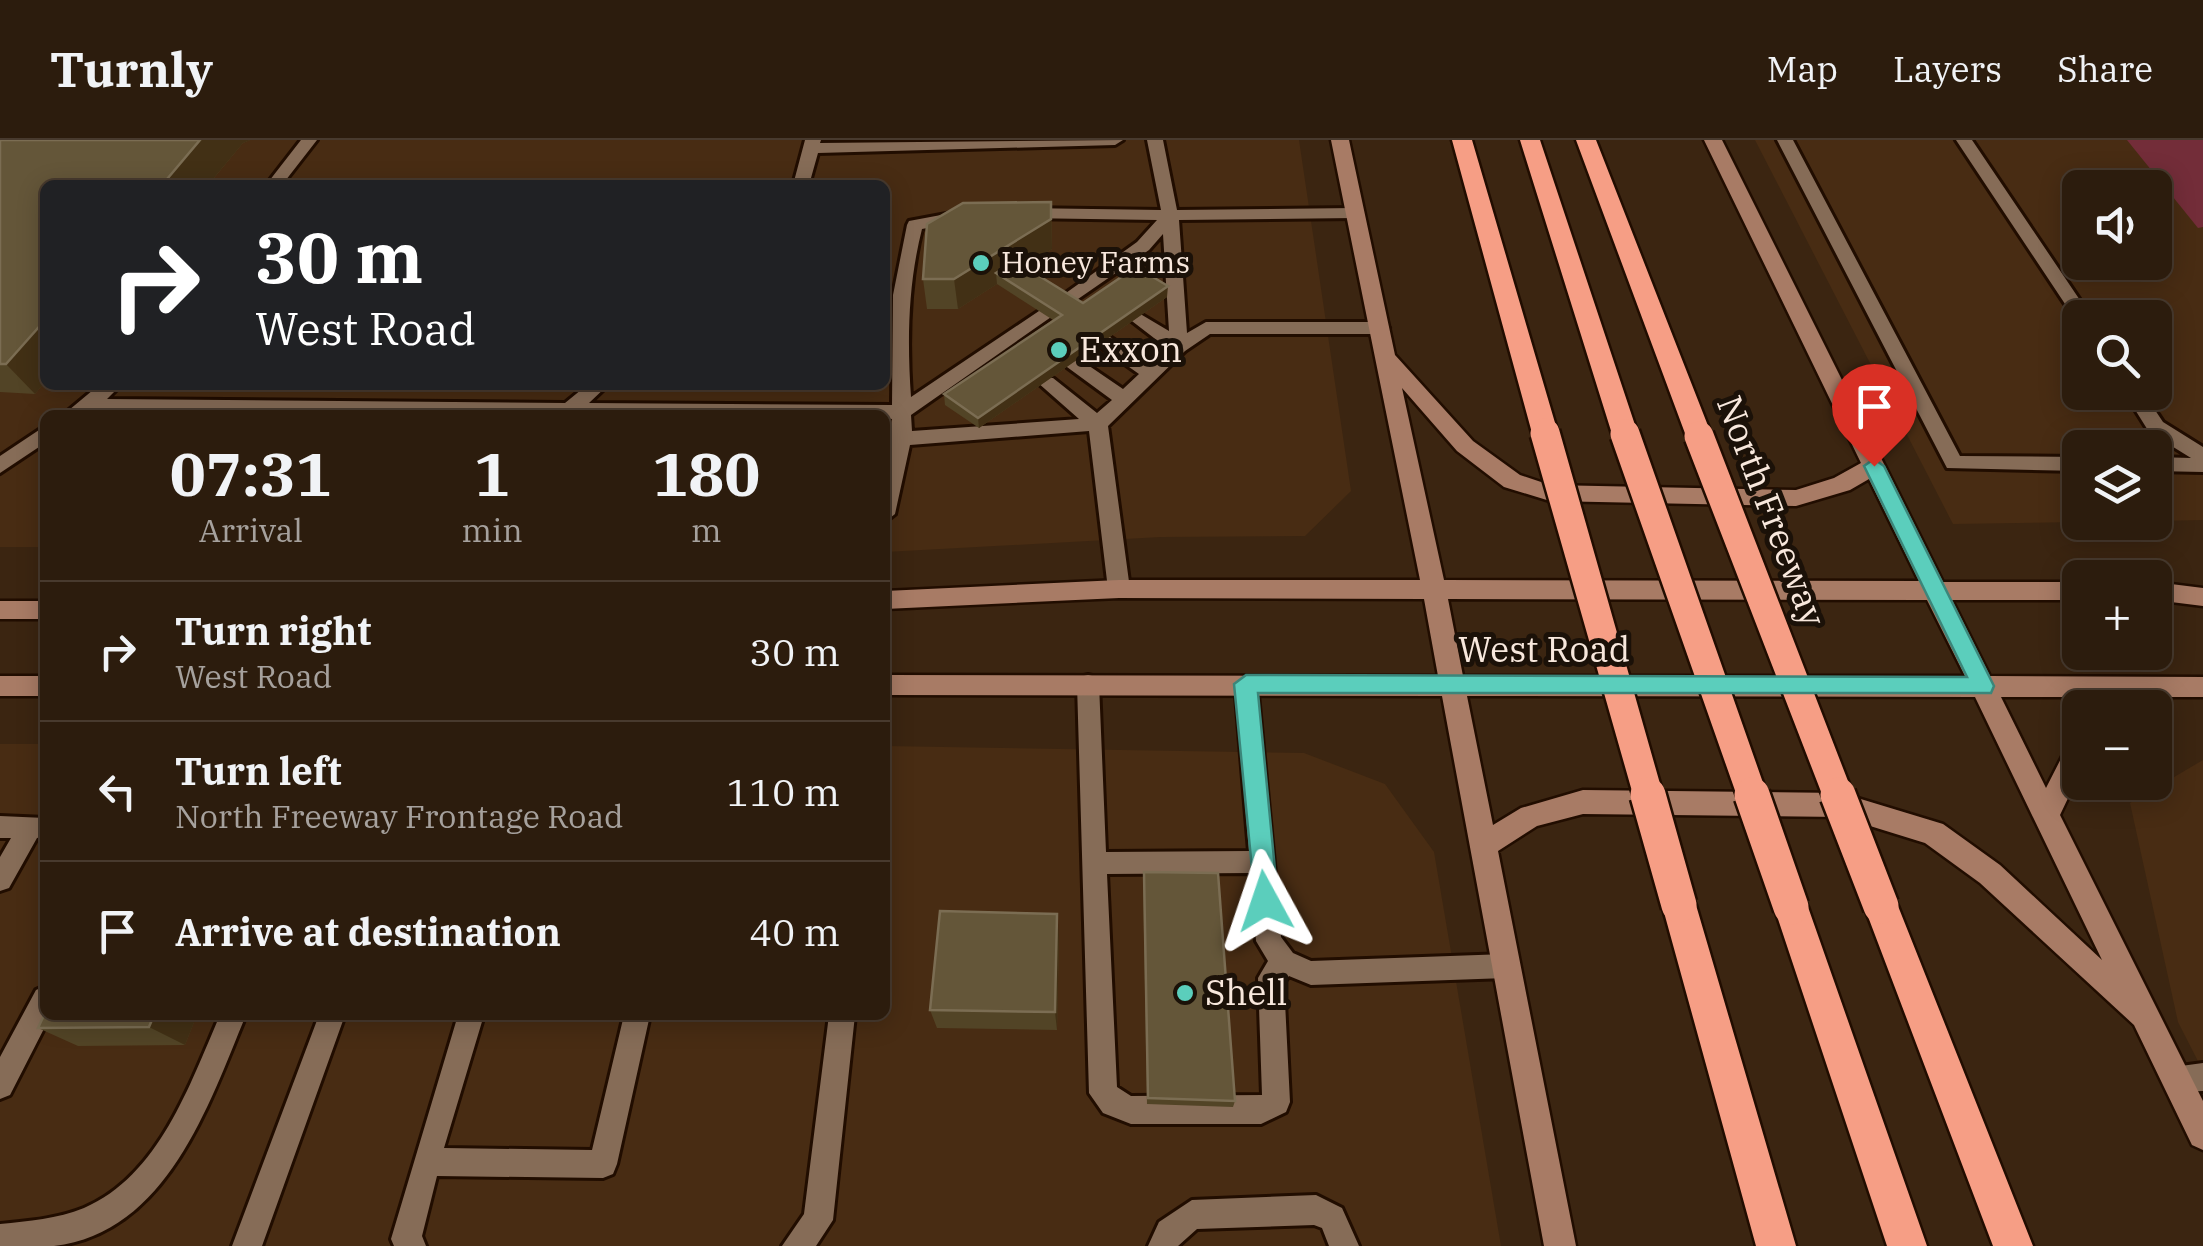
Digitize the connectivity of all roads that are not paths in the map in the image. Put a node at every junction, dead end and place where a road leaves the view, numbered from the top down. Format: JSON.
{"nodes":[{"id":1,"x":309,"y":140,"type":"edge"},
{"id":2,"x":1115,"y":140,"type":"edge"},
{"id":3,"x":1155,"y":140,"type":"edge"},
{"id":4,"x":1340,"y":140,"type":"edge"},
{"id":5,"x":1462,"y":140,"type":"edge"},
{"id":6,"x":1530,"y":140,"type":"edge"},
{"id":7,"x":1586,"y":140,"type":"edge"},
{"id":8,"x":1713,"y":140,"type":"edge"},
{"id":9,"x":1785,"y":140,"type":"edge"},
{"id":10,"x":1964,"y":140,"type":"edge"},
{"id":11,"x":812,"y":144,"type":"edge"},
{"id":12,"x":278,"y":180,"type":"edge"},
{"id":13,"x":802,"y":180,"type":"edge"},
{"id":14,"x":976,"y":213,"type":"edge"},
{"id":15,"x":996,"y":213,"type":"edge"},
{"id":16,"x":1355,"y":214,"type":"junction"},
{"id":17,"x":1170,"y":215,"type":"junction"},
{"id":18,"x":1089,"y":285,"type":"junction"},
{"id":19,"x":1106,"y":298,"type":"edge"},
{"id":20,"x":2071,"y":300,"type":"edge"},
{"id":21,"x":1065,"y":302,"type":"edge"},
{"id":22,"x":1045,"y":315,"type":"edge"},
{"id":23,"x":1138,"y":318,"type":"edge"},
{"id":24,"x":1380,"y":328,"type":"junction"},
{"id":25,"x":1104,"y":341,"type":"edge"},
{"id":26,"x":1180,"y":347,"type":"junction"},
{"id":27,"x":1386,"y":357,"type":"junction"},
{"id":28,"x":1073,"y":363,"type":"edge"},
{"id":29,"x":966,"y":368,"type":"junction"},
{"id":30,"x":1153,"y":376,"type":"junction"},
{"id":31,"x":982,"y":380,"type":"edge"},
{"id":32,"x":1046,"y":382,"type":"edge"},
{"id":33,"x":105,"y":390,"type":"edge"},
{"id":34,"x":593,"y":390,"type":"edge"},
{"id":35,"x":1126,"y":400,"type":"junction"},
{"id":36,"x":1014,"y":404,"type":"edge"},
{"id":37,"x":79,"y":410,"type":"edge"},
{"id":38,"x":569,"y":410,"type":"edge"},
{"id":39,"x":2145,"y":410,"type":"edge"},
{"id":40,"x":890,"y":412,"type":"edge"},
{"id":41,"x":902,"y":412,"type":"junction"},
{"id":42,"x":1098,"y":424,"type":"junction"},
{"id":43,"x":1043,"y":428,"type":"junction"},
{"id":44,"x":40,"y":436,"type":"edge"},
{"id":45,"x":902,"y":439,"type":"junction"},
{"id":46,"x":2203,"y":456,"type":"edge"},
{"id":47,"x":4,"y":459,"type":"edge"},
{"id":48,"x":2062,"y":464,"type":"edge"},
{"id":49,"x":2172,"y":464,"type":"edge"},
{"id":50,"x":2203,"y":465,"type":"edge"},
{"id":51,"x":1874,"y":466,"type":"junction"},
{"id":52,"x":890,"y":492,"type":"edge"},
{"id":53,"x":1118,"y":588,"type":"junction"},
{"id":54,"x":1434,"y":590,"type":"junction"},
{"id":55,"x":1935,"y":590,"type":"junction"},
{"id":56,"x":2062,"y":591,"type":"edge"},
{"id":57,"x":2172,"y":593,"type":"edge"},
{"id":58,"x":2203,"y":598,"type":"edge"},
{"id":59,"x":890,"y":600,"type":"edge"},
{"id":60,"x":0,"y":610,"type":"edge"},
{"id":61,"x":40,"y":610,"type":"edge"},
{"id":62,"x":1088,"y":684,"type":"junction"},
{"id":63,"x":1246,"y":684,"type":"junction"},
{"id":64,"x":1452,"y":684,"type":"junction"},
{"id":65,"x":890,"y":685,"type":"edge"},
{"id":66,"x":0,"y":686,"type":"edge"},
{"id":67,"x":40,"y":686,"type":"edge"},
{"id":68,"x":1982,"y":686,"type":"junction"},
{"id":69,"x":2128,"y":686,"type":"junction"},
{"id":70,"x":2203,"y":687,"type":"edge"},
{"id":71,"x":2125,"y":690,"type":"edge"},
{"id":72,"x":2062,"y":784,"type":"edge"},
{"id":73,"x":2046,"y":816,"type":"junction"},
{"id":74,"x":0,"y":827,"type":"edge"},
{"id":75,"x":37,"y":827,"type":"edge"},
{"id":76,"x":1484,"y":846,"type":"junction"},
{"id":77,"x":1262,"y":862,"type":"junction"},
{"id":78,"x":1094,"y":863,"type":"junction"},
{"id":79,"x":0,"y":880,"type":"edge"},
{"id":80,"x":1284,"y":962,"type":"junction"},
{"id":81,"x":1506,"y":966,"type":"junction"},
{"id":82,"x":40,"y":1009,"type":"edge"},
{"id":83,"x":231,"y":1020,"type":"edge"},
{"id":84,"x":330,"y":1020,"type":"edge"},
{"id":85,"x":469,"y":1020,"type":"edge"},
{"id":86,"x":636,"y":1020,"type":"edge"},
{"id":87,"x":841,"y":1020,"type":"edge"},
{"id":88,"x":2148,"y":1022,"type":"junction"},
{"id":89,"x":2189,"y":1078,"type":"edge"},
{"id":90,"x":0,"y":1085,"type":"edge"},
{"id":91,"x":2203,"y":1134,"type":"edge"},
{"id":92,"x":426,"y":1162,"type":"junction"},
{"id":93,"x":0,"y":1239,"type":"edge"},
{"id":94,"x":246,"y":1246,"type":"edge"},
{"id":95,"x":411,"y":1246,"type":"edge"},
{"id":96,"x":797,"y":1246,"type":"edge"},
{"id":97,"x":1163,"y":1246,"type":"edge"},
{"id":98,"x":1344,"y":1246,"type":"edge"},
{"id":99,"x":1560,"y":1246,"type":"edge"},
{"id":100,"x":1776,"y":1246,"type":"edge"},
{"id":101,"x":1907,"y":1246,"type":"edge"},
{"id":102,"x":2013,"y":1246,"type":"edge"}],
"edges":[{"from":1,"to":12,"type":"lane"},
{"from":2,"to":11,"type":"lane"},
{"from":3,"to":17,"type":"lane"},
{"from":4,"to":16,"type":"main road"},
{"from":5,"to":100,"type":"highway","bridge":true},
{"from":6,"to":101,"type":"highway","bridge":true},
{"from":7,"to":102,"type":"highway","name":"North Freeway","bridge":true},
{"from":8,"to":51,"type":"main road"},
{"from":9,"to":48,"type":"lane"},
{"from":10,"to":20,"type":"lane"},
{"from":11,"to":13,"type":"lane"},
{"from":14,"to":41,"type":"lane"},
{"from":15,"to":17,"type":"lane"},
{"from":16,"to":17,"type":"lane"},
{"from":16,"to":24,"type":"main road"},
{"from":17,"to":18,"type":"lane"},
{"from":17,"to":26,"type":"lane"},
{"from":18,"to":19,"type":"lane"},
{"from":18,"to":21,"type":"lane"},
{"from":22,"to":29,"type":"lane"},
{"from":23,"to":26,"type":"lane"},
{"from":24,"to":26,"type":"lane"},
{"from":24,"to":27,"type":"main road"},
{"from":25,"to":30,"type":"lane"},
{"from":26,"to":30,"type":"lane"},
{"from":27,"to":51,"type":"main road"},
{"from":27,"to":54,"type":"main road"},
{"from":28,"to":35,"type":"lane"},
{"from":29,"to":31,"type":"lane"},
{"from":29,"to":41,"type":"lane"},
{"from":30,"to":35,"type":"lane"},
{"from":32,"to":42,"type":"lane"},
{"from":33,"to":37,"type":"lane"},
{"from":34,"to":38,"type":"lane"},
{"from":35,"to":42,"type":"lane"},
{"from":36,"to":43,"type":"lane"},
{"from":39,"to":46,"type":"lane"},
{"from":40,"to":41,"type":"lane"},
{"from":41,"to":45,"type":"lane"},
{"from":42,"to":43,"type":"lane"},
{"from":42,"to":53,"type":"lane"},
{"from":43,"to":45,"type":"lane"},
{"from":44,"to":47,"type":"lane"},
{"from":45,"to":52,"type":"lane"},
{"from":49,"to":50,"type":"lane"},
{"from":51,"to":55,"type":"main road"},
{"from":53,"to":54,"type":"main road","name":"West Road"},
{"from":53,"to":59,"type":"main road","name":"West Road"},
{"from":54,"to":55,"type":"main road","name":"West Road"},
{"from":54,"to":64,"type":"main road"},
{"from":55,"to":56,"type":"main road","name":"West Road"},
{"from":55,"to":68,"type":"main road"},
{"from":57,"to":58,"type":"main road"},
{"from":60,"to":61,"type":"main road"},
{"from":62,"to":63,"type":"main road","name":"West Road"},
{"from":62,"to":65,"type":"main road","name":"West Road"},
{"from":62,"to":78,"type":"lane"},
{"from":63,"to":64,"type":"main road","name":"West Road"},
{"from":63,"to":77,"type":"lane"},
{"from":64,"to":68,"type":"main road","name":"West Road"},
{"from":64,"to":76,"type":"main road"},
{"from":66,"to":67,"type":"main road"},
{"from":68,"to":69,"type":"main road","name":"West Road"},
{"from":68,"to":73,"type":"main road"},
{"from":69,"to":70,"type":"main road","name":"West Road"},
{"from":69,"to":71,"type":"main road"},
{"from":72,"to":73,"type":"main road"},
{"from":73,"to":88,"type":"main road"},
{"from":74,"to":75,"type":"lane"},
{"from":75,"to":79,"type":"lane"},
{"from":76,"to":81,"type":"main road"},
{"from":76,"to":88,"type":"main road"},
{"from":77,"to":78,"type":"lane"},
{"from":77,"to":80,"type":"lane"},
{"from":78,"to":80,"type":"lane"},
{"from":80,"to":81,"type":"lane"},
{"from":81,"to":99,"type":"main road"},
{"from":82,"to":90,"type":"lane"},
{"from":83,"to":93,"type":"lane"},
{"from":84,"to":94,"type":"lane"},
{"from":85,"to":92,"type":"lane"},
{"from":86,"to":92,"type":"lane"},
{"from":87,"to":96,"type":"lane"},
{"from":88,"to":89,"type":"main road"},
{"from":89,"to":91,"type":"main road"},
{"from":92,"to":95,"type":"lane"},
{"from":97,"to":98,"type":"lane"}]}
